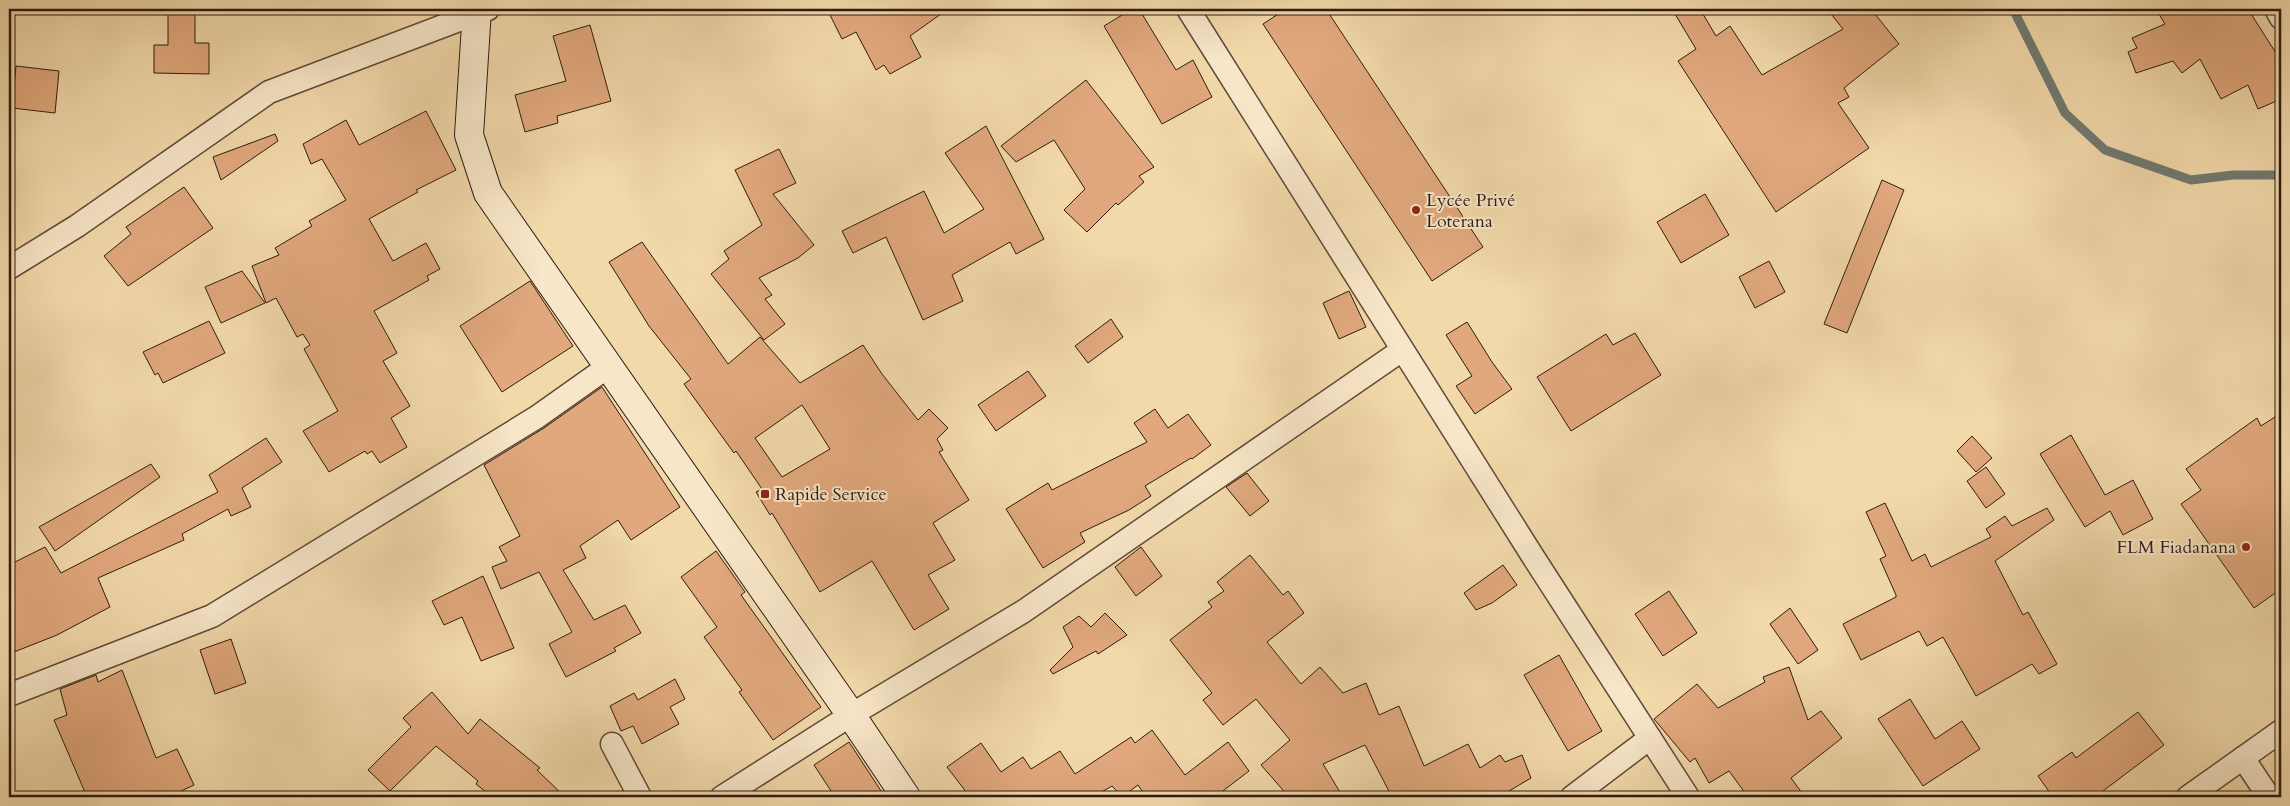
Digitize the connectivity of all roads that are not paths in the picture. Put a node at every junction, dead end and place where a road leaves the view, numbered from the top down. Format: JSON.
{"nodes":[{"id":1,"x":1188,"y":9,"type":"edge"},
{"id":2,"x":2276,"y":9,"type":"edge"},
{"id":3,"x":481,"y":11,"type":"edge"},
{"id":4,"x":2281,"y":18,"type":"edge"},
{"id":5,"x":9,"y":268,"type":"edge"},
{"id":6,"x":1402,"y":350,"type":"junction"},
{"id":7,"x":609,"y":366,"type":"junction"},
{"id":8,"x":9,"y":694,"type":"edge"},
{"id":9,"x":851,"y":715,"type":"junction"},
{"id":10,"x":2281,"y":731,"type":"edge"},
{"id":11,"x":1650,"y":738,"type":"junction"},
{"id":12,"x":612,"y":744,"type":"dead end"},
{"id":13,"x":2243,"y":758,"type":"junction"},
{"id":14,"x":640,"y":797,"type":"edge"},
{"id":15,"x":722,"y":797,"type":"edge"},
{"id":16,"x":906,"y":797,"type":"edge"},
{"id":17,"x":1572,"y":797,"type":"edge"},
{"id":18,"x":1688,"y":797,"type":"edge"},
{"id":19,"x":2188,"y":797,"type":"edge"},
{"id":20,"x":2269,"y":797,"type":"edge"}],
"edges":[{"from":1,"to":6,"type":"street"},
{"from":2,"to":4,"type":"street"},
{"from":3,"to":5,"type":"street"},
{"from":3,"to":7,"type":"main road"},
{"from":6,"to":9,"type":"street"},
{"from":6,"to":11,"type":"street"},
{"from":7,"to":8,"type":"street"},
{"from":7,"to":9,"type":"main road"},
{"from":9,"to":15,"type":"street"},
{"from":9,"to":16,"type":"main road"},
{"from":10,"to":13,"type":"street"},
{"from":11,"to":17,"type":"street"},
{"from":11,"to":18,"type":"street"},
{"from":12,"to":14,"type":"street"},
{"from":13,"to":19,"type":"street"},
{"from":13,"to":20,"type":"street"}]}
